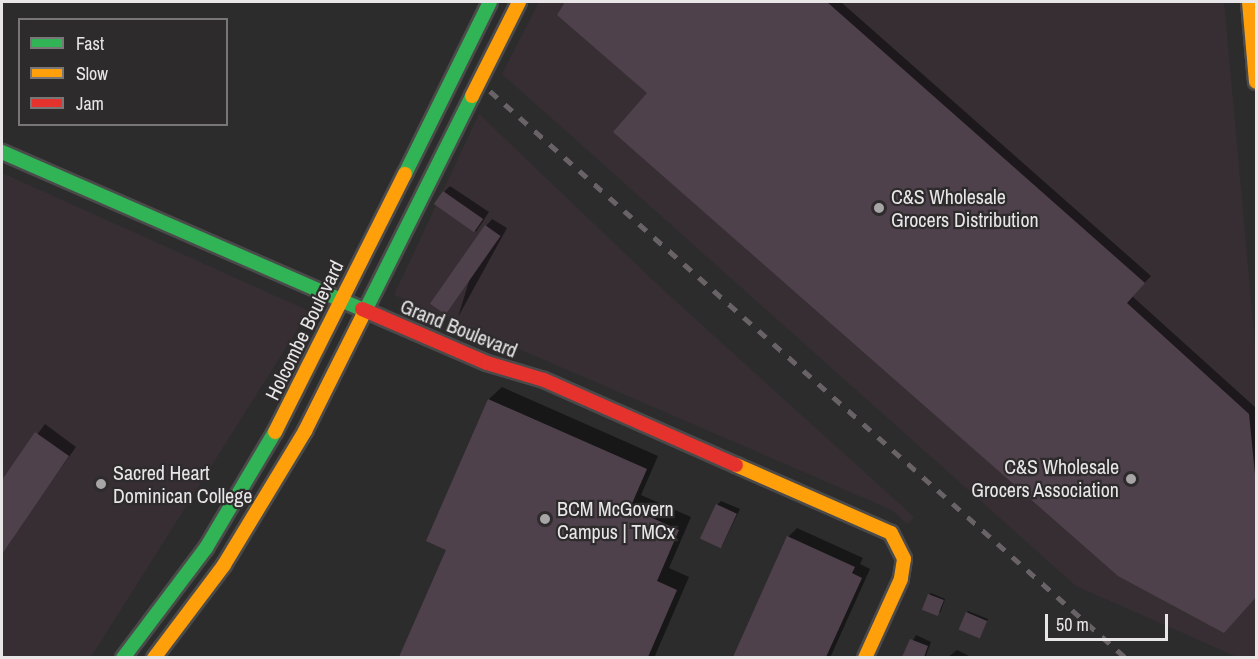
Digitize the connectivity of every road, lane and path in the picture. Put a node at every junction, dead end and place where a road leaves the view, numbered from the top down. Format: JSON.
{"nodes":[{"id":1,"x":490,"y":2,"type":"edge"},
{"id":2,"x":519,"y":2,"type":"edge"},
{"id":3,"x":1249,"y":2,"type":"edge"},
{"id":4,"x":1255,"y":52,"type":"edge"},
{"id":5,"x":1257,"y":82,"type":"edge"},
{"id":6,"x":2,"y":152,"type":"edge"},
{"id":7,"x":342,"y":298,"type":"junction"},
{"id":8,"x":365,"y":309,"type":"junction"},
{"id":9,"x":123,"y":657,"type":"edge"},
{"id":10,"x":154,"y":657,"type":"edge"},
{"id":11,"x":865,"y":657,"type":"edge"}],
"edges":[{"from":1,"to":7,"type":"main road","name":"Holcombe Boulevard"},
{"from":2,"to":8,"type":"main road"},
{"from":3,"to":4,"type":"main road"},
{"from":4,"to":5,"type":"main road"},
{"from":6,"to":7,"type":"main road","name":"Grand Boulevard"},
{"from":7,"to":8,"type":"main road","name":"Grand Boulevard"},
{"from":7,"to":9,"type":"main road","name":"Holcombe Boulevard"},
{"from":8,"to":10,"type":"main road"},
{"from":8,"to":11,"type":"main road","name":"Grand Boulevard"}]}
